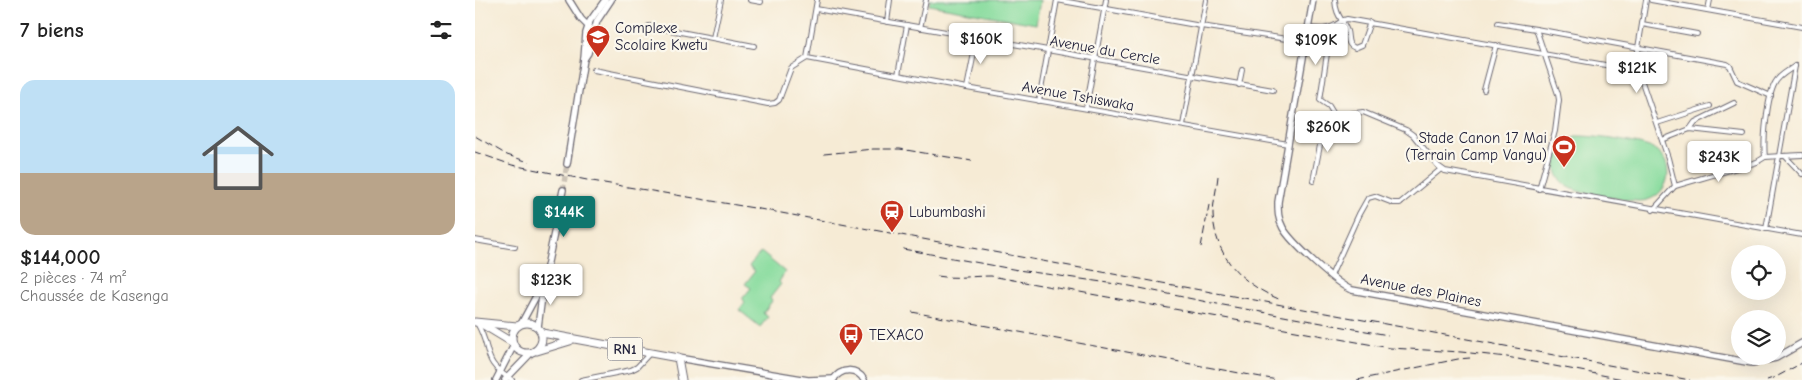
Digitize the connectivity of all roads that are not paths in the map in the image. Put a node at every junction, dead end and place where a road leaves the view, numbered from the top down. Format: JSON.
{"nodes":[{"id":1,"x":569,"y":0,"type":"edge"},
{"id":2,"x":605,"y":0,"type":"edge"},
{"id":3,"x":611,"y":0,"type":"edge"},
{"id":4,"x":721,"y":0,"type":"edge"},
{"id":5,"x":750,"y":0,"type":"edge"},
{"id":6,"x":817,"y":0,"type":"edge"},
{"id":7,"x":890,"y":0,"type":"edge"},
{"id":8,"x":926,"y":0,"type":"edge"},
{"id":9,"x":1057,"y":0,"type":"edge"},
{"id":10,"x":1106,"y":0,"type":"edge"},
{"id":11,"x":1206,"y":0,"type":"edge"},
{"id":12,"x":1313,"y":0,"type":"edge"},
{"id":13,"x":1335,"y":0,"type":"edge"},
{"id":14,"x":1646,"y":0,"type":"edge"},
{"id":15,"x":1651,"y":0,"type":"edge"},
{"id":16,"x":1710,"y":0,"type":"edge"},
{"id":17,"x":761,"y":2,"type":"dead end"},
{"id":18,"x":1104,"y":8,"type":"junction"},
{"id":19,"x":816,"y":9,"type":"junction"},
{"id":20,"x":1708,"y":10,"type":"junction"},
{"id":21,"x":1340,"y":21,"type":"junction"},
{"id":22,"x":887,"y":22,"type":"junction"},
{"id":23,"x":1370,"y":22,"type":"junction"},
{"id":24,"x":1498,"y":23,"type":"dead end"},
{"id":25,"x":1642,"y":24,"type":"junction"},
{"id":26,"x":649,"y":26,"type":"dead end"},
{"id":27,"x":907,"y":26,"type":"junction"},
{"id":28,"x":1201,"y":26,"type":"junction"},
{"id":29,"x":1331,"y":27,"type":"junction"},
{"id":30,"x":1802,"y":27,"type":"edge"},
{"id":31,"x":591,"y":28,"type":"junction"},
{"id":32,"x":920,"y":28,"type":"junction"},
{"id":33,"x":1308,"y":28,"type":"junction"},
{"id":34,"x":1536,"y":29,"type":"junction"},
{"id":35,"x":1697,"y":34,"type":"dead end"},
{"id":36,"x":713,"y":38,"type":"junction"},
{"id":37,"x":977,"y":38,"type":"junction"},
{"id":38,"x":1306,"y":42,"type":"junction"},
{"id":39,"x":754,"y":46,"type":"dead end"},
{"id":40,"x":1496,"y":46,"type":"junction"},
{"id":41,"x":1638,"y":48,"type":"junction"},
{"id":42,"x":1048,"y":51,"type":"junction"},
{"id":43,"x":1545,"y":55,"type":"junction"},
{"id":44,"x":807,"y":58,"type":"junction"},
{"id":45,"x":1095,"y":59,"type":"junction"},
{"id":46,"x":594,"y":70,"type":"dead end"},
{"id":47,"x":1242,"y":70,"type":"dead end"},
{"id":48,"x":1639,"y":71,"type":"junction"},
{"id":49,"x":898,"y":75,"type":"junction"},
{"id":50,"x":1192,"y":76,"type":"junction"},
{"id":51,"x":1239,"y":85,"type":"junction"},
{"id":52,"x":967,"y":88,"type":"junction"},
{"id":53,"x":1273,"y":90,"type":"dead end"},
{"id":54,"x":1484,"y":90,"type":"dead end"},
{"id":55,"x":1771,"y":96,"type":"junction"},
{"id":56,"x":1039,"y":101,"type":"junction"},
{"id":57,"x":1734,"y":103,"type":"dead end"},
{"id":58,"x":1710,"y":106,"type":"dead end"},
{"id":59,"x":1086,"y":108,"type":"junction"},
{"id":60,"x":1335,"y":116,"type":"junction"},
{"id":61,"x":1657,"y":123,"type":"junction"},
{"id":62,"x":1183,"y":125,"type":"junction"},
{"id":63,"x":1691,"y":129,"type":"junction"},
{"id":64,"x":1744,"y":134,"type":"dead end"},
{"id":65,"x":1662,"y":140,"type":"junction"},
{"id":66,"x":1288,"y":144,"type":"junction"},
{"id":67,"x":1802,"y":154,"type":"edge"},
{"id":68,"x":1779,"y":156,"type":"junction"},
{"id":69,"x":1785,"y":156,"type":"junction"},
{"id":70,"x":1765,"y":157,"type":"junction"},
{"id":71,"x":567,"y":164,"type":"tunnel mouth"},
{"id":72,"x":1441,"y":169,"type":"junction"},
{"id":73,"x":1802,"y":174,"type":"edge"},
{"id":74,"x":1313,"y":180,"type":"dead end"},
{"id":75,"x":1675,"y":186,"type":"junction"},
{"id":76,"x":1539,"y":189,"type":"junction"},
{"id":77,"x":563,"y":190,"type":"tunnel mouth"},
{"id":78,"x":1653,"y":210,"type":"junction"},
{"id":79,"x":1766,"y":229,"type":"junction"},
{"id":80,"x":1802,"y":235,"type":"edge"},
{"id":81,"x":475,"y":240,"type":"edge"},
{"id":82,"x":515,"y":246,"type":"dead end"},
{"id":83,"x":1331,"y":276,"type":"junction"},
{"id":84,"x":544,"y":281,"type":"junction"},
{"id":85,"x":477,"y":323,"type":"edge"},
{"id":86,"x":519,"y":325,"type":"junction"},
{"id":87,"x":540,"y":330,"type":"junction"},
{"id":88,"x":573,"y":340,"type":"junction"},
{"id":89,"x":1802,"y":343,"type":"edge"},
{"id":90,"x":513,"y":344,"type":"junction"},
{"id":91,"x":532,"y":352,"type":"junction"},
{"id":92,"x":650,"y":353,"type":"junction"},
{"id":93,"x":678,"y":358,"type":"junction"},
{"id":94,"x":497,"y":370,"type":"junction"},
{"id":95,"x":508,"y":379,"type":"edge"},
{"id":96,"x":834,"y":379,"type":"edge"},
{"id":97,"x":496,"y":380,"type":"edge"},
{"id":98,"x":581,"y":380,"type":"edge"},
{"id":99,"x":683,"y":380,"type":"edge"},
{"id":100,"x":809,"y":380,"type":"edge"},
{"id":101,"x":864,"y":380,"type":"edge"}],
"edges":[{"from":1,"to":31,"type":"street"},
{"from":2,"to":31,"type":"street"},
{"from":3,"to":31,"type":"street"},
{"from":4,"to":36,"type":"street"},
{"from":5,"to":17,"type":"street"},
{"from":6,"to":19,"type":"street"},
{"from":7,"to":22,"type":"street"},
{"from":8,"to":32,"type":"street"},
{"from":9,"to":18,"type":"street"},
{"from":9,"to":42,"type":"street"},
{"from":10,"to":18,"type":"street"},
{"from":11,"to":28,"type":"street"},
{"from":12,"to":33,"type":"street","name":"Avenue des Plaines"},
{"from":13,"to":21,"type":"street"},
{"from":14,"to":25,"type":"street"},
{"from":15,"to":20,"type":"street"},
{"from":16,"to":20,"type":"street"},
{"from":18,"to":28,"type":"street"},
{"from":18,"to":45,"type":"street"},
{"from":19,"to":22,"type":"street","name":"Avenue du Cercle"},
{"from":19,"to":44,"type":"street"},
{"from":20,"to":30,"type":"street"},
{"from":21,"to":23,"type":"street"},
{"from":21,"to":23,"type":"street"},
{"from":21,"to":29,"type":"street"},
{"from":22,"to":27,"type":"street","name":"Avenue du Cercle"},
{"from":23,"to":40,"type":"street"},
{"from":24,"to":34,"type":"street"},
{"from":25,"to":35,"type":"street"},
{"from":25,"to":41,"type":"street"},
{"from":26,"to":36,"type":"street"},
{"from":27,"to":32,"type":"street","name":"Avenue du Cercle"},
{"from":27,"to":49,"type":"street"},
{"from":28,"to":38,"type":"street"},
{"from":28,"to":50,"type":"street"},
{"from":29,"to":33,"type":"street"},
{"from":29,"to":60,"type":"street"},
{"from":31,"to":71,"type":"street"},
{"from":32,"to":37,"type":"street","name":"Avenue du Cercle"},
{"from":33,"to":38,"type":"street","name":"Avenue des Plaines"},
{"from":34,"to":41,"type":"street"},
{"from":34,"to":43,"type":"street"},
{"from":36,"to":39,"type":"street"},
{"from":37,"to":42,"type":"street","name":"Avenue du Cercle"},
{"from":37,"to":52,"type":"street"},
{"from":38,"to":66,"type":"street","name":"Avenue des Plaines"},
{"from":40,"to":43,"type":"street"},
{"from":40,"to":54,"type":"street"},
{"from":41,"to":48,"type":"street"},
{"from":41,"to":55,"type":"street"},
{"from":42,"to":45,"type":"street","name":"Avenue du Cercle"},
{"from":42,"to":56,"type":"street"},
{"from":43,"to":48,"type":"street"},
{"from":43,"to":76,"type":"street"},
{"from":44,"to":46,"type":"street"},
{"from":44,"to":49,"type":"street","name":"Avenue Tshiswaka"},
{"from":45,"to":50,"type":"street","name":"Avenue du Cercle"},
{"from":45,"to":59,"type":"street"},
{"from":47,"to":51,"type":"street"},
{"from":48,"to":61,"type":"street"},
{"from":49,"to":52,"type":"street","name":"Avenue Tshiswaka"},
{"from":50,"to":51,"type":"street","name":"Avenue du Cercle"},
{"from":50,"to":62,"type":"street"},
{"from":51,"to":53,"type":"street","name":"Avenue du Cercle"},
{"from":52,"to":56,"type":"street","name":"Avenue Tshiswaka"},
{"from":55,"to":68,"type":"street"},
{"from":55,"to":70,"type":"street"},
{"from":56,"to":59,"type":"street","name":"Avenue Tshiswaka"},
{"from":57,"to":63,"type":"street"},
{"from":58,"to":61,"type":"street"},
{"from":59,"to":62,"type":"street","name":"Avenue Tshiswaka"},
{"from":60,"to":72,"type":"street"},
{"from":60,"to":74,"type":"street"},
{"from":61,"to":65,"type":"street"},
{"from":62,"to":66,"type":"street","name":"Avenue Tshiswaka"},
{"from":63,"to":64,"type":"street"},
{"from":63,"to":65,"type":"street"},
{"from":65,"to":75,"type":"street"},
{"from":66,"to":83,"type":"street","name":"Avenue des Plaines"},
{"from":67,"to":69,"type":"street"},
{"from":68,"to":69,"type":"street"},
{"from":68,"to":70,"type":"street"},
{"from":68,"to":79,"type":"street"},
{"from":69,"to":73,"type":"street"},
{"from":70,"to":75,"type":"street"},
{"from":72,"to":76,"type":"street"},
{"from":72,"to":83,"type":"street"},
{"from":75,"to":78,"type":"street"},
{"from":76,"to":78,"type":"street"},
{"from":77,"to":84,"type":"street"},
{"from":78,"to":79,"type":"street"},
{"from":79,"to":80,"type":"street"},
{"from":81,"to":82,"type":"street"},
{"from":83,"to":89,"type":"street","name":"Avenue des Plaines"},
{"from":84,"to":86,"type":"street"},
{"from":84,"to":87,"type":"street"},
{"from":85,"to":86,"type":"highway","number":"RN1"},
{"from":85,"to":90,"type":"highway"},
{"from":85,"to":94,"type":"street"},
{"from":86,"to":87,"type":"highway","number":"RN1"},
{"from":86,"to":90,"type":"highway"},
{"from":87,"to":88,"type":"highway","number":"RN1"},
{"from":87,"to":91,"type":"highway"},
{"from":88,"to":91,"type":"highway","number":"RN1"},
{"from":88,"to":92,"type":"highway","number":"RN1"},
{"from":90,"to":91,"type":"highway"},
{"from":90,"to":94,"type":"street"},
{"from":91,"to":95,"type":"street"},
{"from":92,"to":93,"type":"highway","number":"RN1"},
{"from":92,"to":98,"type":"street"},
{"from":93,"to":99,"type":"highway"},
{"from":93,"to":100,"type":"street"},
{"from":94,"to":95,"type":"street"},
{"from":94,"to":97,"type":"street"},
{"from":96,"to":100,"type":"street"},
{"from":96,"to":101,"type":"street"}]}
